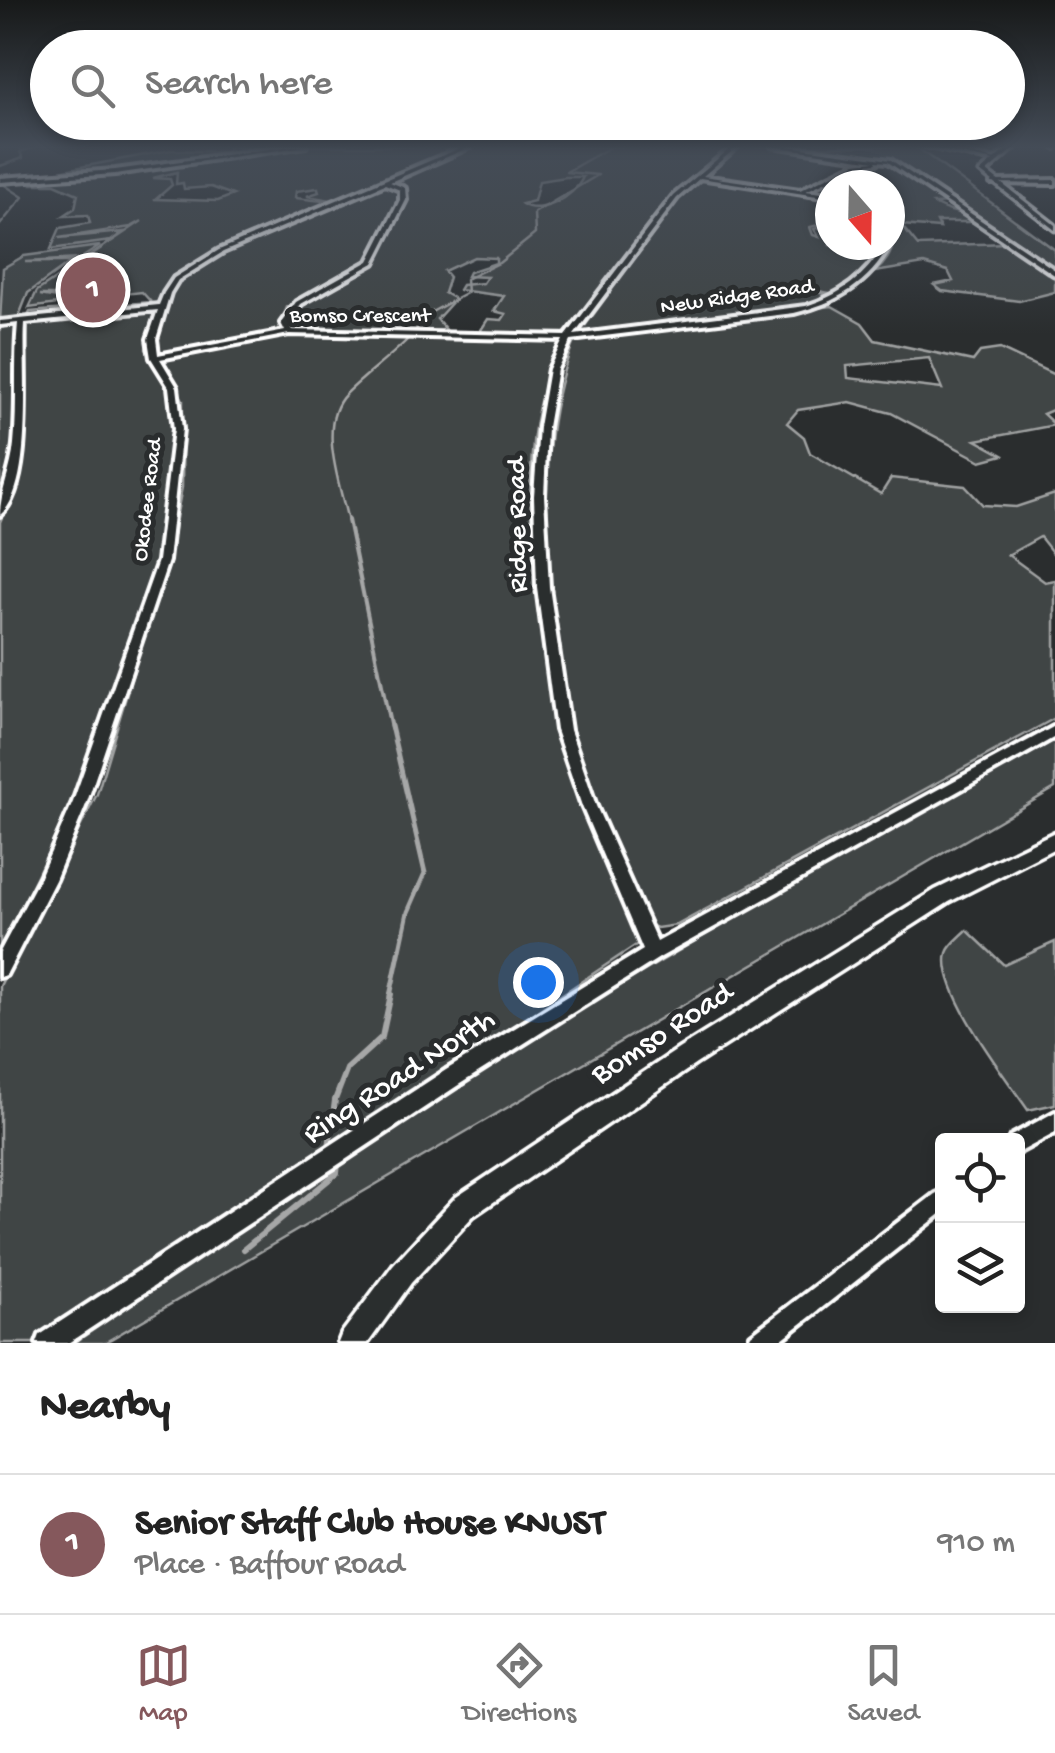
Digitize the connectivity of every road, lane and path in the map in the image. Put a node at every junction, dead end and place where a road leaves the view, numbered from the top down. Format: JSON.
{"nodes":[{"id":1,"x":321,"y":209,"type":"edge"},
{"id":2,"x":400,"y":209,"type":"edge"},
{"id":3,"x":667,"y":209,"type":"edge"},
{"id":4,"x":960,"y":209,"type":"edge"},
{"id":5,"x":1029,"y":209,"type":"edge"},
{"id":6,"x":1055,"y":228,"type":"edge"},
{"id":7,"x":880,"y":260,"type":"edge"},
{"id":8,"x":1055,"y":273,"type":"edge"},
{"id":9,"x":163,"y":307,"type":"junction"},
{"id":10,"x":22,"y":321,"type":"junction"},
{"id":11,"x":0,"y":323,"type":"edge"},
{"id":12,"x":288,"y":332,"type":"junction"},
{"id":13,"x":568,"y":338,"type":"junction"},
{"id":14,"x":155,"y":358,"type":"junction"},
{"id":15,"x":0,"y":512,"type":"edge"},
{"id":16,"x":1055,"y":731,"type":"edge"},
{"id":17,"x":1055,"y":839,"type":"edge"},
{"id":18,"x":653,"y":953,"type":"junction"},
{"id":19,"x":0,"y":969,"type":"edge"},
{"id":20,"x":1055,"y":1122,"type":"edge"},
{"id":21,"x":1025,"y":1139,"type":"edge"},
{"id":22,"x":935,"y":1206,"type":"edge"},
{"id":23,"x":48,"y":1343,"type":"edge"},
{"id":24,"x":352,"y":1343,"type":"edge"},
{"id":25,"x":759,"y":1343,"type":"edge"}],
"edges":[{"from":1,"to":9,"type":"street"},
{"from":2,"to":12,"type":"street"},
{"from":3,"to":13,"type":"street","name":"Ridge Road"},
{"from":4,"to":8,"type":"street"},
{"from":5,"to":6,"type":"street"},
{"from":7,"to":13,"type":"street","name":"New Ridge Road"},
{"from":9,"to":10,"type":"street"},
{"from":9,"to":14,"type":"street"},
{"from":10,"to":11,"type":"street"},
{"from":10,"to":15,"type":"street"},
{"from":12,"to":13,"type":"street","name":"Bomso Crescent"},
{"from":12,"to":14,"type":"street","name":"Bomso Crescent"},
{"from":13,"to":18,"type":"street","name":"Ridge Road"},
{"from":14,"to":19,"type":"street","name":"Okodee Road"},
{"from":16,"to":18,"type":"street","name":"Ring Road North"},
{"from":17,"to":24,"type":"street","name":"Bomso Road"},
{"from":18,"to":23,"type":"street","name":"Ring Road North"},
{"from":20,"to":21,"type":"street"},
{"from":22,"to":25,"type":"street"}]}
